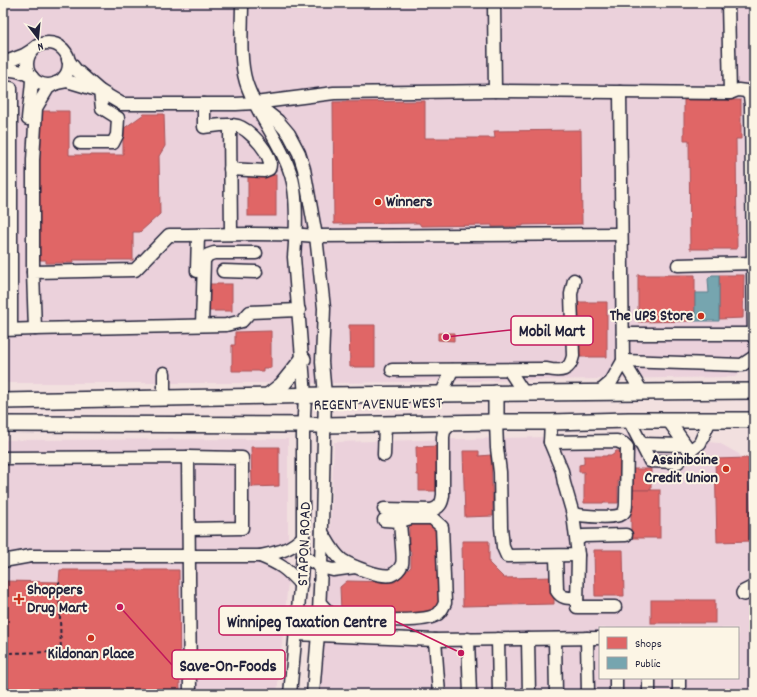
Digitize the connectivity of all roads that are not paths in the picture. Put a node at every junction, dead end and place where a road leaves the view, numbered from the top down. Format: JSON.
{"nodes":[{"id":1,"x":242,"y":3,"type":"edge"},
{"id":2,"x":494,"y":3,"type":"edge"},
{"id":3,"x":728,"y":3,"type":"edge"},
{"id":4,"x":32,"y":50,"type":"junction"},
{"id":5,"x":68,"y":60,"type":"junction"},
{"id":6,"x":3,"y":63,"type":"edge"},
{"id":7,"x":3,"y":69,"type":"edge"},
{"id":8,"x":32,"y":77,"type":"junction"},
{"id":9,"x":56,"y":82,"type":"junction"},
{"id":10,"x":3,"y":88,"type":"edge"},
{"id":11,"x":100,"y":91,"type":"junction"},
{"id":12,"x":495,"y":91,"type":"junction"},
{"id":13,"x":620,"y":92,"type":"junction"},
{"id":14,"x":730,"y":93,"type":"junction"},
{"id":15,"x":255,"y":103,"type":"junction"},
{"id":16,"x":204,"y":104,"type":"junction"},
{"id":17,"x":230,"y":124,"type":"junction"},
{"id":18,"x":80,"y":143,"type":"dead end"},
{"id":19,"x":32,"y":160,"type":"junction"},
{"id":20,"x":230,"y":169,"type":"junction"},
{"id":21,"x":7,"y":196,"type":"edge"},
{"id":22,"x":231,"y":234,"type":"junction"},
{"id":23,"x":296,"y":234,"type":"junction"},
{"id":24,"x":621,"y":234,"type":"junction"},
{"id":25,"x":198,"y":235,"type":"junction"},
{"id":26,"x":316,"y":236,"type":"junction"},
{"id":27,"x":256,"y":253,"type":"dead end"},
{"id":28,"x":753,"y":263,"type":"edge"},
{"id":29,"x":678,"y":265,"type":"dead end"},
{"id":30,"x":33,"y":272,"type":"junction"},
{"id":31,"x":223,"y":272,"type":"dead end"},
{"id":32,"x":256,"y":272,"type":"dead end"},
{"id":33,"x":574,"y":280,"type":"dead end"},
{"id":34,"x":299,"y":310,"type":"junction"},
{"id":35,"x":199,"y":325,"type":"junction"},
{"id":36,"x":35,"y":328,"type":"junction"},
{"id":37,"x":7,"y":330,"type":"edge"},
{"id":38,"x":623,"y":334,"type":"junction"},
{"id":39,"x":754,"y":336,"type":"edge"},
{"id":40,"x":754,"y":357,"type":"edge"},
{"id":41,"x":303,"y":359,"type":"junction"},
{"id":42,"x":623,"y":361,"type":"junction"},
{"id":43,"x":392,"y":370,"type":"dead end"},
{"id":44,"x":452,"y":370,"type":"junction"},
{"id":45,"x":509,"y":370,"type":"junction"},
{"id":46,"x":164,"y":374,"type":"dead end"},
{"id":47,"x":754,"y":383,"type":"edge"},
{"id":48,"x":642,"y":392,"type":"junction"},
{"id":49,"x":728,"y":392,"type":"junction"},
{"id":50,"x":754,"y":392,"type":"edge"},
{"id":51,"x":496,"y":393,"type":"junction"},
{"id":52,"x":524,"y":393,"type":"junction"},
{"id":53,"x":598,"y":393,"type":"junction"},
{"id":54,"x":325,"y":395,"type":"junction"},
{"id":55,"x":441,"y":395,"type":"junction"},
{"id":56,"x":268,"y":396,"type":"junction"},
{"id":57,"x":306,"y":396,"type":"junction"},
{"id":58,"x":164,"y":398,"type":"junction"},
{"id":59,"x":3,"y":401,"type":"edge"},
{"id":60,"x":629,"y":420,"type":"junction"},
{"id":61,"x":668,"y":420,"type":"junction"},
{"id":62,"x":710,"y":420,"type":"junction"},
{"id":63,"x":612,"y":421,"type":"junction"},
{"id":64,"x":452,"y":422,"type":"junction"},
{"id":65,"x":496,"y":422,"type":"junction"},
{"id":66,"x":551,"y":422,"type":"junction"},
{"id":67,"x":750,"y":422,"type":"edge"},
{"id":68,"x":3,"y":424,"type":"edge"},
{"id":69,"x":304,"y":424,"type":"junction"},
{"id":70,"x":385,"y":424,"type":"junction"},
{"id":71,"x":324,"y":425,"type":"junction"},
{"id":72,"x":612,"y":441,"type":"junction"},
{"id":73,"x":550,"y":442,"type":"junction"},
{"id":74,"x":641,"y":444,"type":"junction"},
{"id":75,"x":685,"y":445,"type":"junction"},
{"id":76,"x":384,"y":455,"type":"dead end"},
{"id":77,"x":188,"y":457,"type":"junction"},
{"id":78,"x":3,"y":458,"type":"edge"},
{"id":79,"x":678,"y":462,"type":"dead end"},
{"id":80,"x":573,"y":514,"type":"junction"},
{"id":81,"x":400,"y":521,"type":"junction"},
{"id":82,"x":189,"y":529,"type":"junction"},
{"id":83,"x":322,"y":532,"type":"junction"},
{"id":84,"x":626,"y":536,"type":"dead end"},
{"id":85,"x":303,"y":537,"type":"junction"},
{"id":86,"x":577,"y":540,"type":"junction"},
{"id":87,"x":578,"y":555,"type":"junction"},
{"id":88,"x":189,"y":556,"type":"junction"},
{"id":89,"x":260,"y":556,"type":"junction"},
{"id":90,"x":303,"y":556,"type":"junction"},
{"id":91,"x":556,"y":556,"type":"junction"},
{"id":92,"x":3,"y":561,"type":"edge"},
{"id":93,"x":355,"y":566,"type":"junction"},
{"id":94,"x":321,"y":567,"type":"junction"},
{"id":95,"x":301,"y":585,"type":"junction"},
{"id":96,"x":577,"y":598,"type":"junction"},
{"id":97,"x":320,"y":603,"type":"junction"},
{"id":98,"x":615,"y":607,"type":"dead end"},
{"id":99,"x":295,"y":634,"type":"junction"},
{"id":100,"x":318,"y":634,"type":"junction"},
{"id":101,"x":587,"y":638,"type":"junction"},
{"id":102,"x":599,"y":638,"type":"edge"},
{"id":103,"x":468,"y":639,"type":"junction"},
{"id":104,"x":498,"y":639,"type":"junction"},
{"id":105,"x":528,"y":639,"type":"junction"},
{"id":106,"x":556,"y":639,"type":"junction"},
{"id":107,"x":435,"y":640,"type":"junction"},
{"id":108,"x":616,"y":679,"type":"edge"},
{"id":109,"x":649,"y":679,"type":"edge"},
{"id":110,"x":679,"y":679,"type":"edge"},
{"id":111,"x":190,"y":694,"type":"edge"},
{"id":112,"x":290,"y":694,"type":"edge"},
{"id":113,"x":313,"y":694,"type":"edge"},
{"id":114,"x":439,"y":694,"type":"edge"},
{"id":115,"x":470,"y":694,"type":"edge"},
{"id":116,"x":499,"y":694,"type":"edge"},
{"id":117,"x":529,"y":694,"type":"edge"},
{"id":118,"x":556,"y":694,"type":"edge"},
{"id":119,"x":588,"y":694,"type":"edge"},
{"id":120,"x":616,"y":694,"type":"edge"},
{"id":121,"x":649,"y":694,"type":"edge"},
{"id":122,"x":679,"y":694,"type":"edge"}],
"edges":[{"from":1,"to":15,"type":"street","name":"STAPON ROAD"},
{"from":2,"to":12,"type":"street"},
{"from":3,"to":14,"type":"street"},
{"from":4,"to":5,"type":"street"},
{"from":4,"to":6,"type":"street"},
{"from":4,"to":8,"type":"street"},
{"from":5,"to":9,"type":"street"},
{"from":5,"to":11,"type":"street"},
{"from":7,"to":8,"type":"street"},
{"from":8,"to":9,"type":"street"},
{"from":8,"to":19,"type":"street"},
{"from":9,"to":11,"type":"street"},
{"from":9,"to":19,"type":"street"},
{"from":10,"to":21,"type":"street"},
{"from":11,"to":16,"type":"street"},
{"from":11,"to":18,"type":"street"},
{"from":12,"to":13,"type":"street"},
{"from":12,"to":15,"type":"street"},
{"from":13,"to":14,"type":"street"},
{"from":13,"to":24,"type":"street"},
{"from":14,"to":28,"type":"street"},
{"from":15,"to":16,"type":"street"},
{"from":15,"to":23,"type":"street","name":"STAPON ROAD"},
{"from":15,"to":26,"type":"street","name":"STAPON ROAD"},
{"from":16,"to":17,"type":"street"},
{"from":17,"to":20,"type":"street"},
{"from":17,"to":20,"type":"street"},
{"from":19,"to":30,"type":"street"},
{"from":20,"to":22,"type":"street"},
{"from":21,"to":37,"type":"street"},
{"from":22,"to":23,"type":"street"},
{"from":22,"to":25,"type":"street"},
{"from":23,"to":26,"type":"street"},
{"from":23,"to":34,"type":"street","name":"STAPON ROAD"},
{"from":24,"to":26,"type":"street"},
{"from":24,"to":38,"type":"street"},
{"from":25,"to":30,"type":"street"},
{"from":25,"to":35,"type":"street"},
{"from":26,"to":54,"type":"street","name":"STAPON ROAD"},
{"from":27,"to":35,"type":"street"},
{"from":28,"to":29,"type":"street"},
{"from":28,"to":39,"type":"street"},
{"from":30,"to":36,"type":"street"},
{"from":31,"to":32,"type":"street"},
{"from":33,"to":45,"type":"street"},
{"from":34,"to":35,"type":"street"},
{"from":34,"to":41,"type":"street","name":"STAPON ROAD"},
{"from":35,"to":36,"type":"street"},
{"from":36,"to":37,"type":"street"},
{"from":38,"to":39,"type":"street"},
{"from":38,"to":42,"type":"street"},
{"from":40,"to":42,"type":"street"},
{"from":41,"to":56,"type":"main road"},
{"from":41,"to":57,"type":"street","name":"STAPON ROAD"},
{"from":42,"to":48,"type":"street"},
{"from":42,"to":53,"type":"street"},
{"from":43,"to":44,"type":"street"},
{"from":44,"to":45,"type":"street"},
{"from":44,"to":55,"type":"street"},
{"from":45,"to":52,"type":"street"},
{"from":46,"to":58,"type":"street"},
{"from":47,"to":49,"type":"main road"},
{"from":48,"to":49,"type":"main road","name":"REGENT AVENUE WEST"},
{"from":48,"to":53,"type":"main road","name":"REGENT AVENUE WEST"},
{"from":49,"to":50,"type":"main road","name":"REGENT AVENUE WEST"},
{"from":51,"to":52,"type":"main road","name":"REGENT AVENUE WEST"},
{"from":51,"to":55,"type":"main road","name":"REGENT AVENUE WEST"},
{"from":51,"to":65,"type":"main road"},
{"from":52,"to":53,"type":"main road","name":"REGENT AVENUE WEST"},
{"from":54,"to":55,"type":"main road","name":"REGENT AVENUE WEST"},
{"from":54,"to":57,"type":"main road","name":"REGENT AVENUE WEST"},
{"from":54,"to":71,"type":"street","name":"STAPON ROAD"},
{"from":56,"to":57,"type":"main road","name":"REGENT AVENUE WEST"},
{"from":56,"to":58,"type":"main road","name":"REGENT AVENUE WEST"},
{"from":57,"to":69,"type":"street","name":"STAPON ROAD"},
{"from":58,"to":59,"type":"main road","name":"REGENT AVENUE WEST"},
{"from":60,"to":61,"type":"main road","name":"REGENT AVENUE WEST"},
{"from":60,"to":63,"type":"main road","name":"REGENT AVENUE WEST"},
{"from":60,"to":74,"type":"street"},
{"from":61,"to":62,"type":"main road","name":"REGENT AVENUE WEST"},
{"from":61,"to":75,"type":"street"},
{"from":62,"to":67,"type":"main road","name":"REGENT AVENUE WEST"},
{"from":62,"to":75,"type":"street"},
{"from":63,"to":66,"type":"main road","name":"REGENT AVENUE WEST"},
{"from":63,"to":72,"type":"street"},
{"from":64,"to":65,"type":"main road","name":"REGENT AVENUE WEST"},
{"from":64,"to":70,"type":"main road","name":"REGENT AVENUE WEST"},
{"from":64,"to":81,"type":"street"},
{"from":65,"to":66,"type":"main road","name":"REGENT AVENUE WEST"},
{"from":65,"to":91,"type":"street"},
{"from":66,"to":73,"type":"street"},
{"from":68,"to":69,"type":"main road","name":"REGENT AVENUE WEST"},
{"from":69,"to":71,"type":"main road","name":"REGENT AVENUE WEST"},
{"from":69,"to":85,"type":"street","name":"STAPON ROAD"},
{"from":70,"to":71,"type":"main road","name":"REGENT AVENUE WEST"},
{"from":70,"to":76,"type":"street"},
{"from":71,"to":83,"type":"street","name":"STAPON ROAD"},
{"from":72,"to":73,"type":"street"},
{"from":72,"to":80,"type":"street"},
{"from":73,"to":80,"type":"street"},
{"from":74,"to":75,"type":"street"},
{"from":74,"to":79,"type":"street"},
{"from":77,"to":78,"type":"street"},
{"from":77,"to":82,"type":"street"},
{"from":77,"to":82,"type":"street"},
{"from":80,"to":86,"type":"street"},
{"from":81,"to":93,"type":"street"},
{"from":81,"to":97,"type":"street"},
{"from":82,"to":88,"type":"street"},
{"from":83,"to":93,"type":"street"},
{"from":83,"to":94,"type":"street","name":"STAPON ROAD"},
{"from":84,"to":86,"type":"street"},
{"from":85,"to":89,"type":"street"},
{"from":85,"to":90,"type":"street","name":"STAPON ROAD"},
{"from":86,"to":87,"type":"street"},
{"from":87,"to":91,"type":"street"},
{"from":87,"to":96,"type":"street"},
{"from":88,"to":89,"type":"street"},
{"from":88,"to":92,"type":"street"},
{"from":88,"to":111,"type":"street"},
{"from":89,"to":95,"type":"street"},
{"from":90,"to":94,"type":"street"},
{"from":90,"to":95,"type":"street","name":"STAPON ROAD"},
{"from":91,"to":96,"type":"street"},
{"from":93,"to":94,"type":"street"},
{"from":94,"to":97,"type":"street","name":"STAPON ROAD"},
{"from":95,"to":99,"type":"street","name":"STAPON ROAD"},
{"from":96,"to":98,"type":"street"},
{"from":97,"to":100,"type":"street","name":"STAPON ROAD"},
{"from":99,"to":100,"type":"street"},
{"from":99,"to":112,"type":"street","name":"STAPON ROAD"},
{"from":100,"to":107,"type":"street"},
{"from":100,"to":113,"type":"street","name":"STAPON ROAD"},
{"from":101,"to":102,"type":"street"},
{"from":101,"to":106,"type":"street"},
{"from":101,"to":119,"type":"street"},
{"from":103,"to":104,"type":"street"},
{"from":103,"to":107,"type":"street"},
{"from":103,"to":115,"type":"street"},
{"from":104,"to":105,"type":"street"},
{"from":104,"to":116,"type":"street"},
{"from":105,"to":106,"type":"street"},
{"from":105,"to":117,"type":"street"},
{"from":106,"to":118,"type":"street"},
{"from":107,"to":114,"type":"street"},
{"from":108,"to":120,"type":"street"},
{"from":109,"to":121,"type":"street"},
{"from":110,"to":122,"type":"street"}]}
